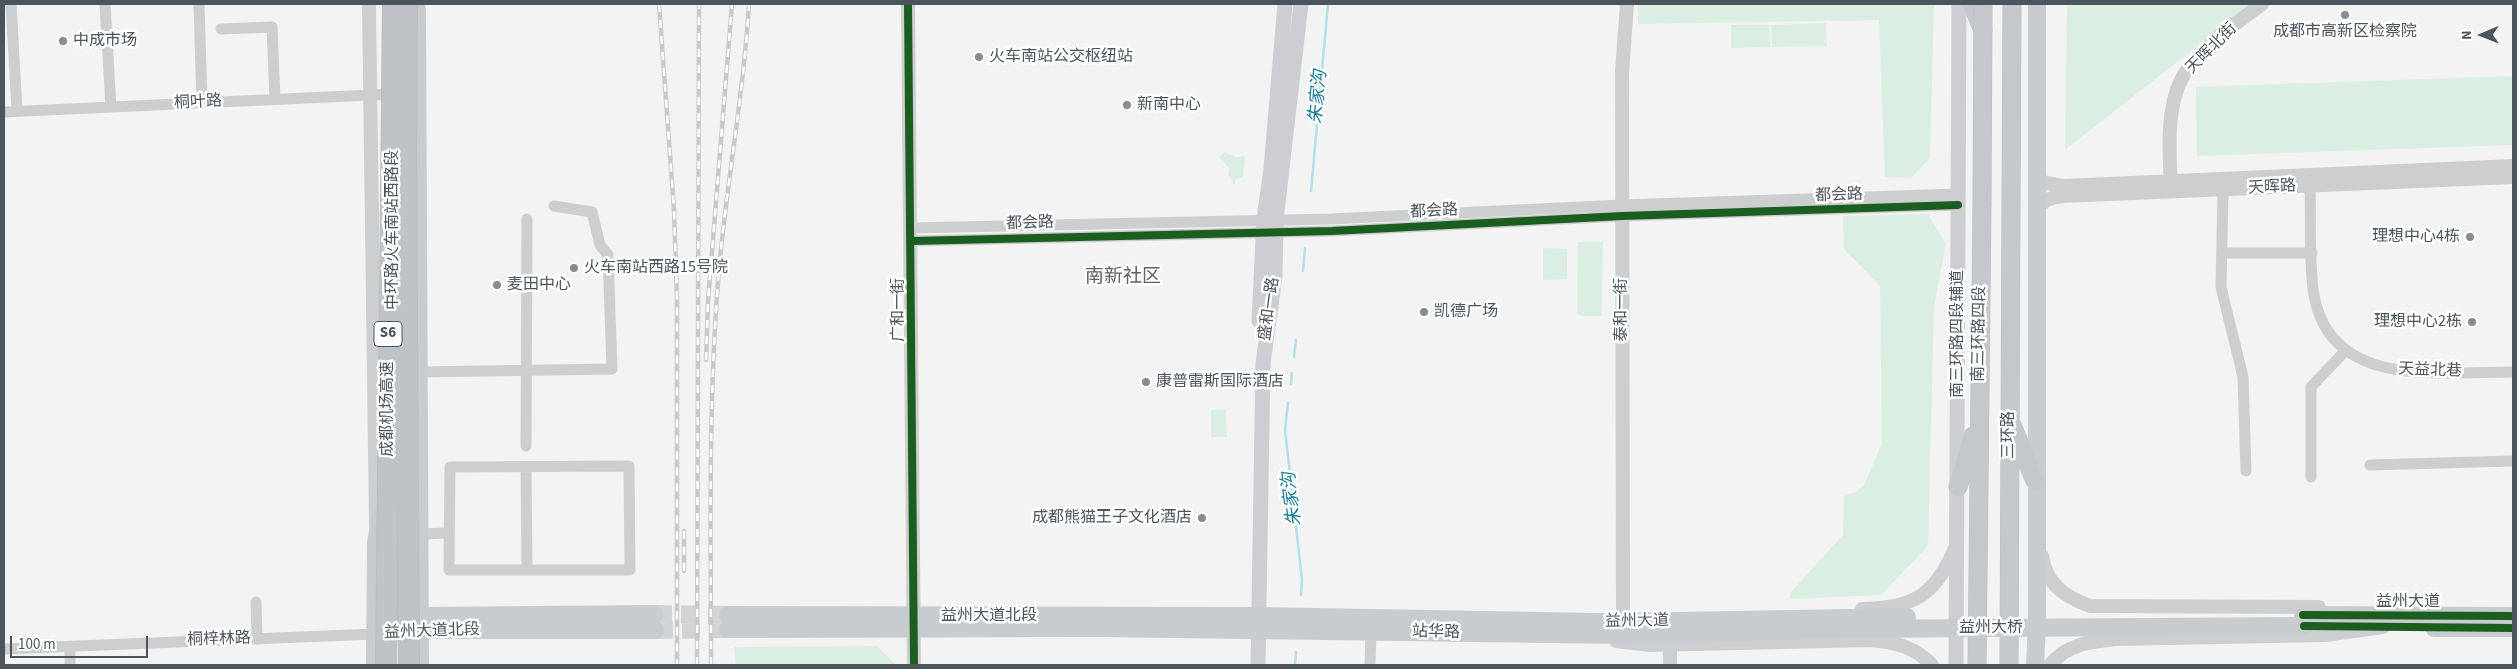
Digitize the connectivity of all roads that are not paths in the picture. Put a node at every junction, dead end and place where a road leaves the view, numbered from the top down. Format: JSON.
{"nodes":[{"id":1,"x":12,"y":4,"type":"edge"},
{"id":2,"x":105,"y":4,"type":"edge"},
{"id":3,"x":199,"y":4,"type":"edge"},
{"id":4,"x":369,"y":4,"type":"edge"},
{"id":5,"x":380,"y":4,"type":"edge"},
{"id":6,"x":393,"y":4,"type":"edge"},
{"id":7,"x":407,"y":4,"type":"edge"},
{"id":8,"x":416,"y":4,"type":"edge"},
{"id":9,"x":908,"y":4,"type":"edge"},
{"id":10,"x":1285,"y":4,"type":"edge"},
{"id":11,"x":1301,"y":4,"type":"edge"},
{"id":12,"x":1627,"y":4,"type":"edge"},
{"id":13,"x":1959,"y":4,"type":"edge"},
{"id":14,"x":1972,"y":4,"type":"edge"},
{"id":15,"x":1983,"y":4,"type":"edge"},
{"id":16,"x":2012,"y":4,"type":"edge"},
{"id":17,"x":2021,"y":4,"type":"edge"},
{"id":18,"x":2038,"y":4,"type":"edge"},
{"id":19,"x":2262,"y":4,"type":"edge"},
{"id":20,"x":2012,"y":28,"type":"junction"},
{"id":21,"x":220,"y":29,"type":"dead end"},
{"id":22,"x":1983,"y":30,"type":"junction"},
{"id":23,"x":393,"y":94,"type":"junction"},
{"id":24,"x":370,"y":95,"type":"junction"},
{"id":25,"x":275,"y":99,"type":"junction"},
{"id":26,"x":202,"y":102,"type":"junction"},
{"id":27,"x":110,"y":107,"type":"junction"},
{"id":28,"x":17,"y":111,"type":"junction"},
{"id":29,"x":4,"y":112,"type":"edge"},
{"id":30,"x":2513,"y":166,"type":"edge"},
{"id":31,"x":2513,"y":178,"type":"edge"},
{"id":32,"x":2036,"y":181,"type":"junction"},
{"id":33,"x":2310,"y":186,"type":"junction"},
{"id":34,"x":2171,"y":187,"type":"junction"},
{"id":35,"x":2223,"y":190,"type":"junction"},
{"id":36,"x":1958,"y":200,"type":"junction"},
{"id":37,"x":554,"y":206,"type":"dead end"},
{"id":38,"x":1622,"y":210,"type":"junction"},
{"id":39,"x":2036,"y":210,"type":"junction"},
{"id":40,"x":527,"y":220,"type":"dead end"},
{"id":41,"x":1269,"y":226,"type":"junction"},
{"id":42,"x":912,"y":235,"type":"junction"},
{"id":43,"x":2222,"y":253,"type":"junction"},
{"id":44,"x":2312,"y":253,"type":"junction"},
{"id":45,"x":388,"y":307,"type":"junction"},
{"id":46,"x":2346,"y":350,"type":"junction"},
{"id":47,"x":526,"y":370,"type":"junction"},
{"id":48,"x":418,"y":372,"type":"junction"},
{"id":49,"x":2513,"y":372,"type":"edge"},
{"id":50,"x":1979,"y":416,"type":"junction"},
{"id":51,"x":2008,"y":418,"type":"junction"},
{"id":52,"x":526,"y":446,"type":"dead end"},
{"id":53,"x":2513,"y":461,"type":"edge"},
{"id":54,"x":2370,"y":465,"type":"dead end"},
{"id":55,"x":526,"y":466,"type":"junction"},
{"id":56,"x":2246,"y":471,"type":"dead end"},
{"id":57,"x":2311,"y":477,"type":"dead end"},
{"id":58,"x":2035,"y":481,"type":"junction"},
{"id":59,"x":1958,"y":487,"type":"junction"},
{"id":60,"x":449,"y":533,"type":"junction"},
{"id":61,"x":419,"y":534,"type":"junction"},
{"id":62,"x":376,"y":543,"type":"junction"},
{"id":63,"x":1957,"y":543,"type":"junction"},
{"id":64,"x":527,"y":570,"type":"junction"},
{"id":65,"x":256,"y":602,"type":"dead end"},
{"id":66,"x":1893,"y":608,"type":"junction"},
{"id":67,"x":1623,"y":616,"type":"junction"},
{"id":68,"x":2513,"y":616,"type":"edge"},
{"id":69,"x":2303,"y":621,"type":"joint"},
{"id":70,"x":2384,"y":621,"type":"junction"},
{"id":71,"x":655,"y":622,"type":"tunnel mouth"},
{"id":72,"x":728,"y":622,"type":"tunnel mouth"},
{"id":73,"x":914,"y":622,"type":"junction"},
{"id":74,"x":420,"y":623,"type":"junction"},
{"id":75,"x":1255,"y":623,"type":"junction"},
{"id":76,"x":1596,"y":628,"type":"junction"},
{"id":77,"x":2513,"y":628,"type":"edge"},
{"id":78,"x":1371,"y":632,"type":"junction"},
{"id":79,"x":1675,"y":633,"type":"junction"},
{"id":80,"x":375,"y":634,"type":"junction"},
{"id":81,"x":1623,"y":635,"type":"joint"},
{"id":82,"x":257,"y":639,"type":"junction"},
{"id":83,"x":1888,"y":642,"type":"junction"},
{"id":84,"x":70,"y":646,"type":"junction"},
{"id":85,"x":4,"y":649,"type":"edge"},
{"id":86,"x":70,"y":665,"type":"edge"},
{"id":87,"x":375,"y":665,"type":"edge"},
{"id":88,"x":386,"y":665,"type":"edge"},
{"id":89,"x":409,"y":665,"type":"edge"},
{"id":90,"x":420,"y":665,"type":"edge"},
{"id":91,"x":914,"y":665,"type":"edge"},
{"id":92,"x":1248,"y":665,"type":"edge"},
{"id":93,"x":1258,"y":665,"type":"edge"},
{"id":94,"x":1370,"y":665,"type":"edge"},
{"id":95,"x":1670,"y":665,"type":"edge"},
{"id":96,"x":1932,"y":665,"type":"edge"},
{"id":97,"x":1956,"y":665,"type":"edge"},
{"id":98,"x":1977,"y":665,"type":"edge"},
{"id":99,"x":2009,"y":665,"type":"edge"},
{"id":100,"x":2035,"y":665,"type":"edge"},
{"id":101,"x":2050,"y":665,"type":"edge"}],
"edges":[{"from":1,"to":28,"type":"street"},
{"from":2,"to":27,"type":"street"},
{"from":3,"to":26,"type":"street"},
{"from":4,"to":24,"type":"street"},
{"from":5,"to":45,"type":"highway","bridge":true},
{"from":6,"to":23,"type":"main road","name":"中环路火车南站西路段"},
{"from":6,"to":45,"type":"highway","name":"成都机场高速","number":"S6","bridge":true},
{"from":7,"to":89,"type":"highway","name":"成都机场高速","number":"S6","bridge":true},
{"from":8,"to":48,"type":"main road","name":"中环路火车南站西路段"},
{"from":9,"to":42,"type":"street","name":"广和一街"},
{"from":10,"to":41,"type":"main road","name":"盛和一路"},
{"from":11,"to":41,"type":"main road","name":"盛和一路"},
{"from":12,"to":38,"type":"street","name":"泰和一街"},
{"from":13,"to":36,"type":"main road","name":"南三环路四段辅道"},
{"from":14,"to":22,"type":"highway"},
{"from":15,"to":22,"type":"highway","name":"南三环路四段","bridge":true},
{"from":16,"to":20,"type":"highway","bridge":true},
{"from":17,"to":20,"type":"highway"},
{"from":18,"to":32,"type":"main road"},
{"from":19,"to":34,"type":"street","name":"天晖北街"},
{"from":20,"to":51,"type":"highway","name":"三环路","bridge":true},
{"from":21,"to":25,"type":"street"},
{"from":22,"to":50,"type":"highway","name":"南三环路四段","bridge":true},
{"from":23,"to":24,"type":"street","name":"桐叶路"},
{"from":23,"to":62,"type":"main road","name":"中环路火车南站西路段"},
{"from":24,"to":25,"type":"street","name":"桐叶路"},
{"from":24,"to":62,"type":"street"},
{"from":25,"to":26,"type":"street","name":"桐叶路"},
{"from":26,"to":27,"type":"street","name":"桐叶路"},
{"from":27,"to":28,"type":"street","name":"桐叶路"},
{"from":28,"to":29,"type":"street","name":"桐叶路"},
{"from":30,"to":34,"type":"street","name":"天晖路"},
{"from":31,"to":33,"type":"street","name":"天晖路"},
{"from":32,"to":34,"type":"street","name":"天晖路"},
{"from":32,"to":39,"type":"main road"},
{"from":33,"to":35,"type":"street","name":"天晖路"},
{"from":33,"to":44,"type":"street","name":"天益北巷"},
{"from":34,"to":35,"type":"street","name":"天晖路"},
{"from":34,"to":39,"type":"street","name":"天晖路"},
{"from":35,"to":43,"type":"street"},
{"from":36,"to":38,"type":"street","name":"都会路"},
{"from":36,"to":59,"type":"main road","name":"南三环路四段辅道"},
{"from":37,"to":47,"type":"street"},
{"from":38,"to":41,"type":"street","name":"都会路"},
{"from":38,"to":67,"type":"street","name":"泰和一街"},
{"from":39,"to":58,"type":"main road"},
{"from":40,"to":47,"type":"street"},
{"from":41,"to":42,"type":"street","name":"都会路"},
{"from":41,"to":75,"type":"main road","name":"盛和一路"},
{"from":42,"to":73,"type":"street","name":"广和一街"},
{"from":43,"to":44,"type":"street"},
{"from":43,"to":56,"type":"street"},
{"from":44,"to":46,"type":"street","name":"天益北巷"},
{"from":45,"to":88,"type":"highway","name":"成都机场高速","number":"S6","bridge":true},
{"from":46,"to":49,"type":"street","name":"天益北巷"},
{"from":46,"to":57,"type":"street"},
{"from":47,"to":48,"type":"street"},
{"from":47,"to":52,"type":"street"},
{"from":48,"to":61,"type":"main road","name":"中环路火车南站西路段"},
{"from":50,"to":59,"type":"highway"},
{"from":50,"to":98,"type":"highway","name":"南三环路四段"},
{"from":51,"to":58,"type":"highway"},
{"from":51,"to":99,"type":"highway","name":"三环路"},
{"from":53,"to":54,"type":"street"},
{"from":55,"to":60,"type":"street"},
{"from":55,"to":64,"type":"street"},
{"from":55,"to":64,"type":"street"},
{"from":58,"to":70,"type":"street"},
{"from":58,"to":100,"type":"main road"},
{"from":59,"to":63,"type":"main road","name":"南三环路四段辅道"},
{"from":60,"to":61,"type":"street"},
{"from":60,"to":64,"type":"street"},
{"from":61,"to":74,"type":"main road","name":"中环路火车南站西路段"},
{"from":62,"to":80,"type":"main road","name":"中环路火车南站西路段"},
{"from":63,"to":66,"type":"street"},
{"from":63,"to":97,"type":"main road","name":"南三环路四段辅道"},
{"from":65,"to":82,"type":"street"},
{"from":66,"to":67,"type":"street"},
{"from":66,"to":83,"type":"street"},
{"from":67,"to":76,"type":"street"},
{"from":68,"to":70,"type":"main road","name":"益州大道"},
{"from":69,"to":70,"type":"main road","name":"益州大道"},
{"from":69,"to":79,"type":"main road","name":"益州大桥","bridge":true},
{"from":70,"to":77,"type":"main road","name":"益州大道"},
{"from":70,"to":101,"type":"street"},
{"from":71,"to":74,"type":"main road","name":"益州大道北段"},
{"from":72,"to":73,"type":"main road","name":"益州大道北段"},
{"from":73,"to":75,"type":"main road","name":"益州大道北段"},
{"from":73,"to":91,"type":"street","name":"广和一街"},
{"from":74,"to":80,"type":"main road","name":"益州大道北段"},
{"from":74,"to":90,"type":"main road","name":"中环路火车南站西路段"},
{"from":75,"to":76,"type":"main road","name":"站华路"},
{"from":75,"to":78,"type":"main road","name":"站华路"},
{"from":75,"to":92,"type":"main road"},
{"from":75,"to":93,"type":"main road"},
{"from":76,"to":78,"type":"main road","name":"站华路"},
{"from":76,"to":79,"type":"main road","name":"益州大道"},
{"from":76,"to":79,"type":"street"},
{"from":76,"to":81,"type":"main road","name":"站华路"},
{"from":78,"to":94,"type":"street"},
{"from":79,"to":81,"type":"main road","name":"益州大道"},
{"from":79,"to":83,"type":"street"},
{"from":79,"to":95,"type":"street"},
{"from":80,"to":82,"type":"street","name":"桐梓林路"},
{"from":80,"to":87,"type":"main road","name":"中环路火车南站西路段"},
{"from":82,"to":84,"type":"street","name":"桐梓林路"},
{"from":83,"to":96,"type":"street"},
{"from":84,"to":85,"type":"street","name":"桐梓林路"},
{"from":84,"to":86,"type":"street"}]}
